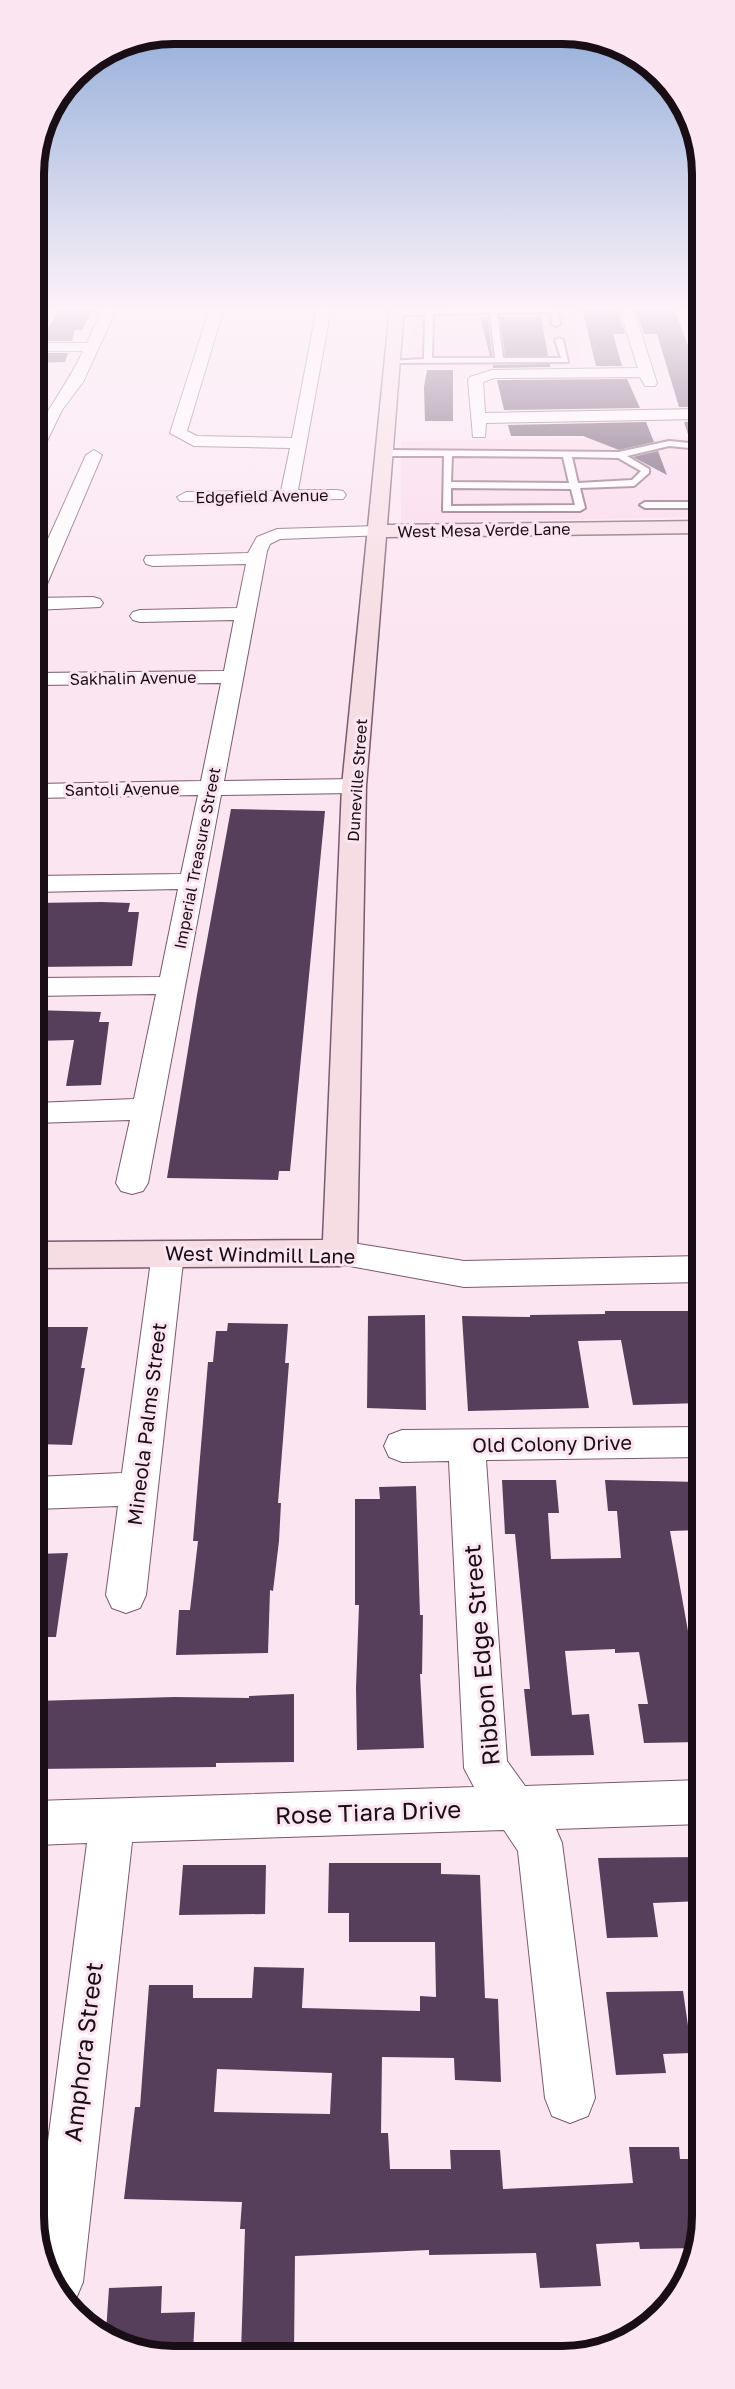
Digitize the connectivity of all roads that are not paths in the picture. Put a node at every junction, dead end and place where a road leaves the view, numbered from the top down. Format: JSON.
{"nodes":[{"id":1,"x":180,"y":419,"type":"edge"},
{"id":2,"x":303,"y":419,"type":"edge"},
{"id":3,"x":389,"y":419,"type":"edge"},
{"id":4,"x":478,"y":419,"type":"edge"},
{"id":5,"x":598,"y":419,"type":"edge"},
{"id":6,"x":299,"y":443,"type":"junction"},
{"id":7,"x":692,"y":445,"type":"edge"},
{"id":8,"x":386,"y":453,"type":"junction"},
{"id":9,"x":448,"y":453,"type":"junction"},
{"id":10,"x":94,"y":454,"type":"dead end"},
{"id":11,"x":620,"y":455,"type":"junction"},
{"id":12,"x":567,"y":456,"type":"junction"},
{"id":13,"x":447,"y":485,"type":"junction"},
{"id":14,"x":574,"y":486,"type":"junction"},
{"id":15,"x":289,"y":495,"type":"junction"},
{"id":16,"x":337,"y":495,"type":"dead end"},
{"id":17,"x":186,"y":496,"type":"dead end"},
{"id":18,"x":645,"y":505,"type":"dead end"},
{"id":19,"x":692,"y":505,"type":"edge"},
{"id":20,"x":692,"y":527,"type":"edge"},
{"id":21,"x":44,"y":528,"type":"edge"},
{"id":22,"x":62,"y":528,"type":"junction"},
{"id":23,"x":380,"y":531,"type":"junction"},
{"id":24,"x":269,"y":537,"type":"joint"},
{"id":25,"x":256,"y":558,"type":"junction"},
{"id":26,"x":153,"y":560,"type":"dead end"},
{"id":27,"x":44,"y":568,"type":"edge"},
{"id":28,"x":93,"y":603,"type":"dead end"},
{"id":29,"x":44,"y":604,"type":"edge"},
{"id":30,"x":245,"y":614,"type":"junction"},
{"id":31,"x":140,"y":616,"type":"dead end"},
{"id":32,"x":233,"y":677,"type":"junction"},
{"id":33,"x":44,"y":679,"type":"edge"},
{"id":34,"x":354,"y":786,"type":"junction"},
{"id":35,"x":210,"y":788,"type":"junction"},
{"id":36,"x":44,"y":791,"type":"edge"},
{"id":37,"x":192,"y":881,"type":"junction"},
{"id":38,"x":44,"y":884,"type":"edge"},
{"id":39,"x":171,"y":985,"type":"junction"},
{"id":40,"x":44,"y":987,"type":"edge"},
{"id":41,"x":147,"y":1109,"type":"junction"},
{"id":42,"x":44,"y":1113,"type":"edge"},
{"id":43,"x":132,"y":1183,"type":"dead end"},
{"id":44,"x":168,"y":1252,"type":"junction"},
{"id":45,"x":340,"y":1252,"type":"junction"},
{"id":46,"x":44,"y":1255,"type":"edge"},
{"id":47,"x":691,"y":1269,"type":"edge"},
{"id":48,"x":691,"y":1442,"type":"edge"},
{"id":49,"x":402,"y":1446,"type":"dead end"},
{"id":50,"x":467,"y":1446,"type":"junction"},
{"id":51,"x":139,"y":1489,"type":"junction"},
{"id":52,"x":44,"y":1493,"type":"edge"},
{"id":53,"x":126,"y":1595,"type":"dead end"},
{"id":54,"x":691,"y":1802,"type":"edge"},
{"id":55,"x":512,"y":1808,"type":"junction"},
{"id":56,"x":112,"y":1822,"type":"junction"},
{"id":57,"x":44,"y":1823,"type":"edge"},
{"id":58,"x":570,"y":2098,"type":"dead end"},
{"id":59,"x":57,"y":2273,"type":"edge"}],
"edges":[{"from":1,"to":6,"type":"street"},
{"from":2,"to":6,"type":"street"},
{"from":3,"to":8,"type":"street","name":"Duneville Street"},
{"from":4,"to":5,"type":"street"},
{"from":6,"to":15,"type":"street"},
{"from":7,"to":11,"type":"lane"},
{"from":8,"to":9,"type":"lane"},
{"from":8,"to":23,"type":"street","name":"Duneville Street"},
{"from":9,"to":12,"type":"lane"},
{"from":9,"to":13,"type":"lane"},
{"from":10,"to":22,"type":"street"},
{"from":11,"to":12,"type":"lane"},
{"from":11,"to":14,"type":"lane"},
{"from":12,"to":14,"type":"lane"},
{"from":13,"to":14,"type":"lane"},
{"from":13,"to":14,"type":"lane"},
{"from":15,"to":16,"type":"street","name":"Edgefield Avenue"},
{"from":15,"to":17,"type":"street","name":"Edgefield Avenue"},
{"from":18,"to":19,"type":"lane"},
{"from":20,"to":23,"type":"street","name":"West Mesa Verde Lane"},
{"from":21,"to":22,"type":"street"},
{"from":22,"to":27,"type":"street"},
{"from":23,"to":24,"type":"street","name":"West Mesa Verde Lane"},
{"from":23,"to":34,"type":"street","name":"Duneville Street"},
{"from":24,"to":25,"type":"street","name":"Imperial Treasure Street"},
{"from":25,"to":26,"type":"street"},
{"from":25,"to":30,"type":"street","name":"Imperial Treasure Street"},
{"from":28,"to":29,"type":"street"},
{"from":30,"to":31,"type":"street"},
{"from":30,"to":32,"type":"street","name":"Imperial Treasure Street"},
{"from":32,"to":33,"type":"street","name":"Sakhalin Avenue"},
{"from":32,"to":35,"type":"street","name":"Imperial Treasure Street"},
{"from":34,"to":35,"type":"street","name":"Santoli Avenue"},
{"from":34,"to":45,"type":"street","name":"Duneville Street"},
{"from":35,"to":36,"type":"street","name":"Santoli Avenue"},
{"from":35,"to":37,"type":"street","name":"Imperial Treasure Street"},
{"from":37,"to":38,"type":"street"},
{"from":37,"to":39,"type":"street","name":"Imperial Treasure Street"},
{"from":39,"to":40,"type":"street"},
{"from":39,"to":41,"type":"street","name":"Imperial Treasure Street"},
{"from":41,"to":42,"type":"street"},
{"from":41,"to":43,"type":"street","name":"Imperial Treasure Street"},
{"from":44,"to":45,"type":"street","name":"West Windmill Lane"},
{"from":44,"to":46,"type":"street","name":"West Windmill Lane"},
{"from":44,"to":51,"type":"street","name":"Mineola Palms Street"},
{"from":45,"to":47,"type":"street","name":"West Windmill Lane"},
{"from":48,"to":50,"type":"street","name":"Old Colony Drive"},
{"from":49,"to":50,"type":"street","name":"Old Colony Drive"},
{"from":50,"to":55,"type":"street","name":"Ribbon Edge Street"},
{"from":51,"to":52,"type":"street"},
{"from":51,"to":53,"type":"street","name":"Mineola Palms Street"},
{"from":54,"to":55,"type":"street","name":"Rose Tiara Drive"},
{"from":55,"to":56,"type":"street","name":"Rose Tiara Drive"},
{"from":55,"to":58,"type":"street","name":"Ribbon Edge Street"},
{"from":56,"to":57,"type":"street","name":"Rose Tiara Drive"},
{"from":56,"to":59,"type":"street","name":"Amphora Street"}]}
